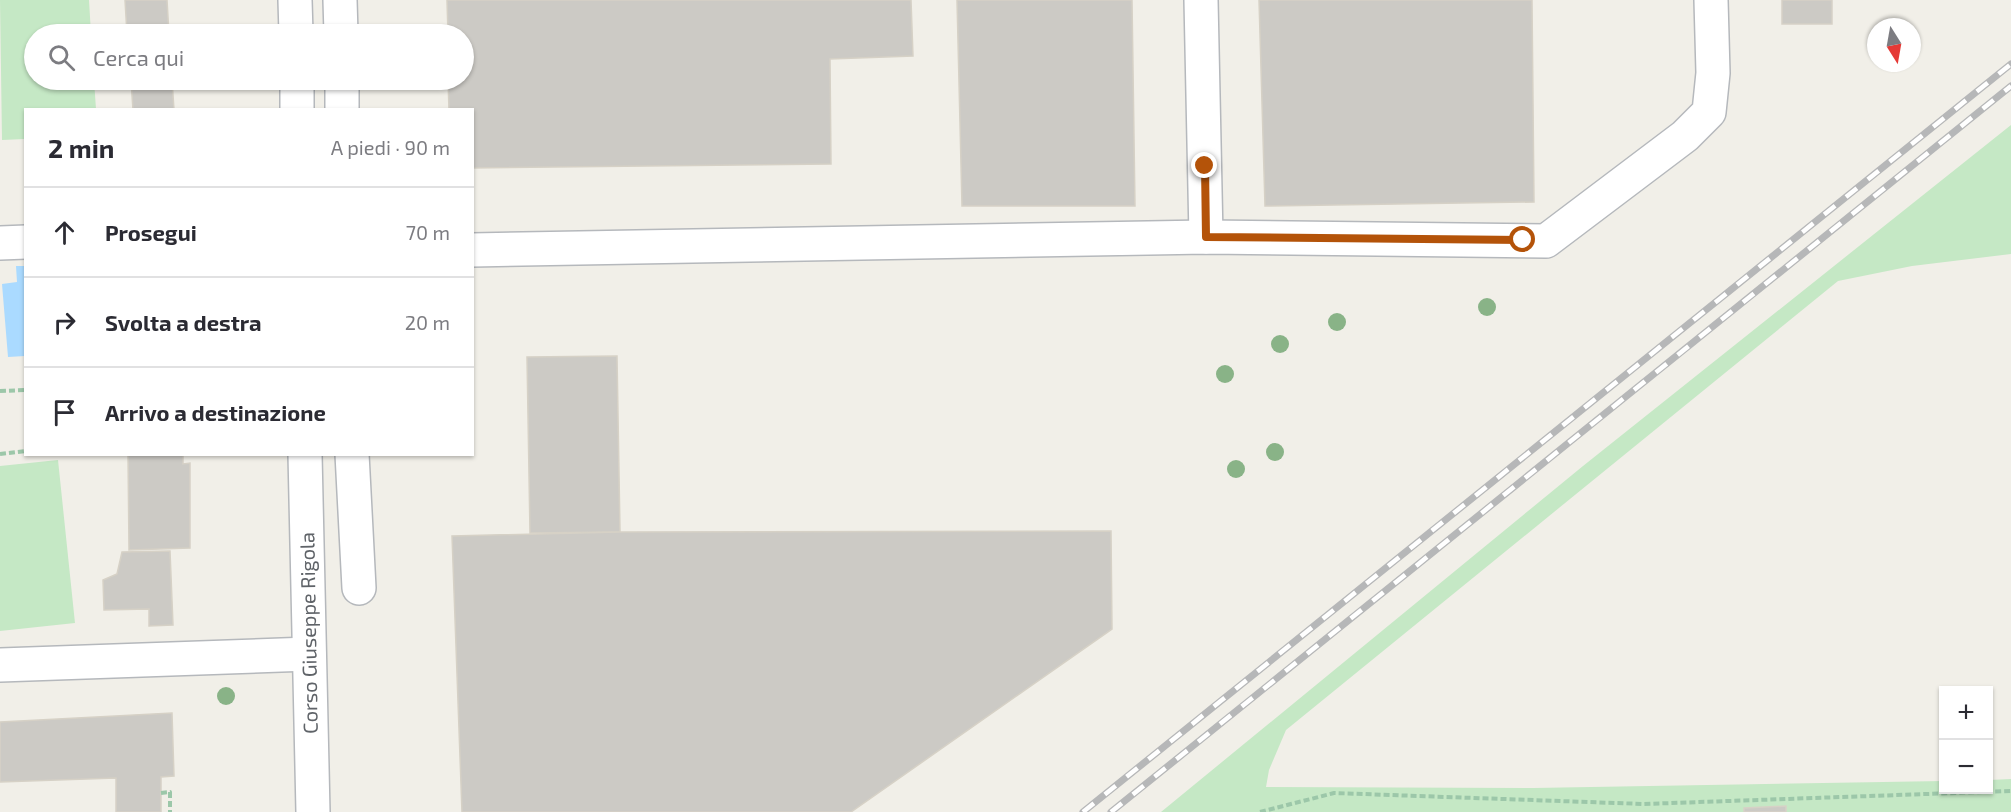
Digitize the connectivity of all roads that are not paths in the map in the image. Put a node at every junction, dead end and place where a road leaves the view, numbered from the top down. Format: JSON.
{"nodes":[{"id":1,"x":295,"y":0,"type":"edge"},
{"id":2,"x":340,"y":0,"type":"edge"},
{"id":3,"x":1201,"y":0,"type":"edge"},
{"id":4,"x":1711,"y":0,"type":"edge"},
{"id":5,"x":296,"y":24,"type":"edge"},
{"id":6,"x":340,"y":24,"type":"edge"},
{"id":7,"x":297,"y":90,"type":"edge"},
{"id":8,"x":342,"y":90,"type":"edge"},
{"id":9,"x":297,"y":108,"type":"edge"},
{"id":10,"x":342,"y":108,"type":"edge"},
{"id":11,"x":1206,"y":237,"type":"junction"},
{"id":12,"x":24,"y":242,"type":"edge"},
{"id":13,"x":0,"y":243,"type":"edge"},
{"id":14,"x":474,"y":250,"type":"edge"},
{"id":15,"x":305,"y":456,"type":"edge"},
{"id":16,"x":352,"y":456,"type":"edge"},
{"id":17,"x":359,"y":588,"type":"dead end"},
{"id":18,"x":309,"y":654,"type":"junction"},
{"id":19,"x":0,"y":666,"type":"edge"},
{"id":20,"x":313,"y":812,"type":"edge"}],
"edges":[{"from":1,"to":5,"type":"street"},
{"from":2,"to":6,"type":"street"},
{"from":3,"to":11,"type":"street"},
{"from":4,"to":11,"type":"street"},
{"from":7,"to":9,"type":"street"},
{"from":8,"to":10,"type":"street"},
{"from":11,"to":14,"type":"street"},
{"from":12,"to":13,"type":"street"},
{"from":15,"to":18,"type":"street","name":"Corso Giuseppe Rigola"},
{"from":16,"to":17,"type":"street"},
{"from":18,"to":19,"type":"street"},
{"from":18,"to":20,"type":"street","name":"Corso Giuseppe Rigola"}]}
